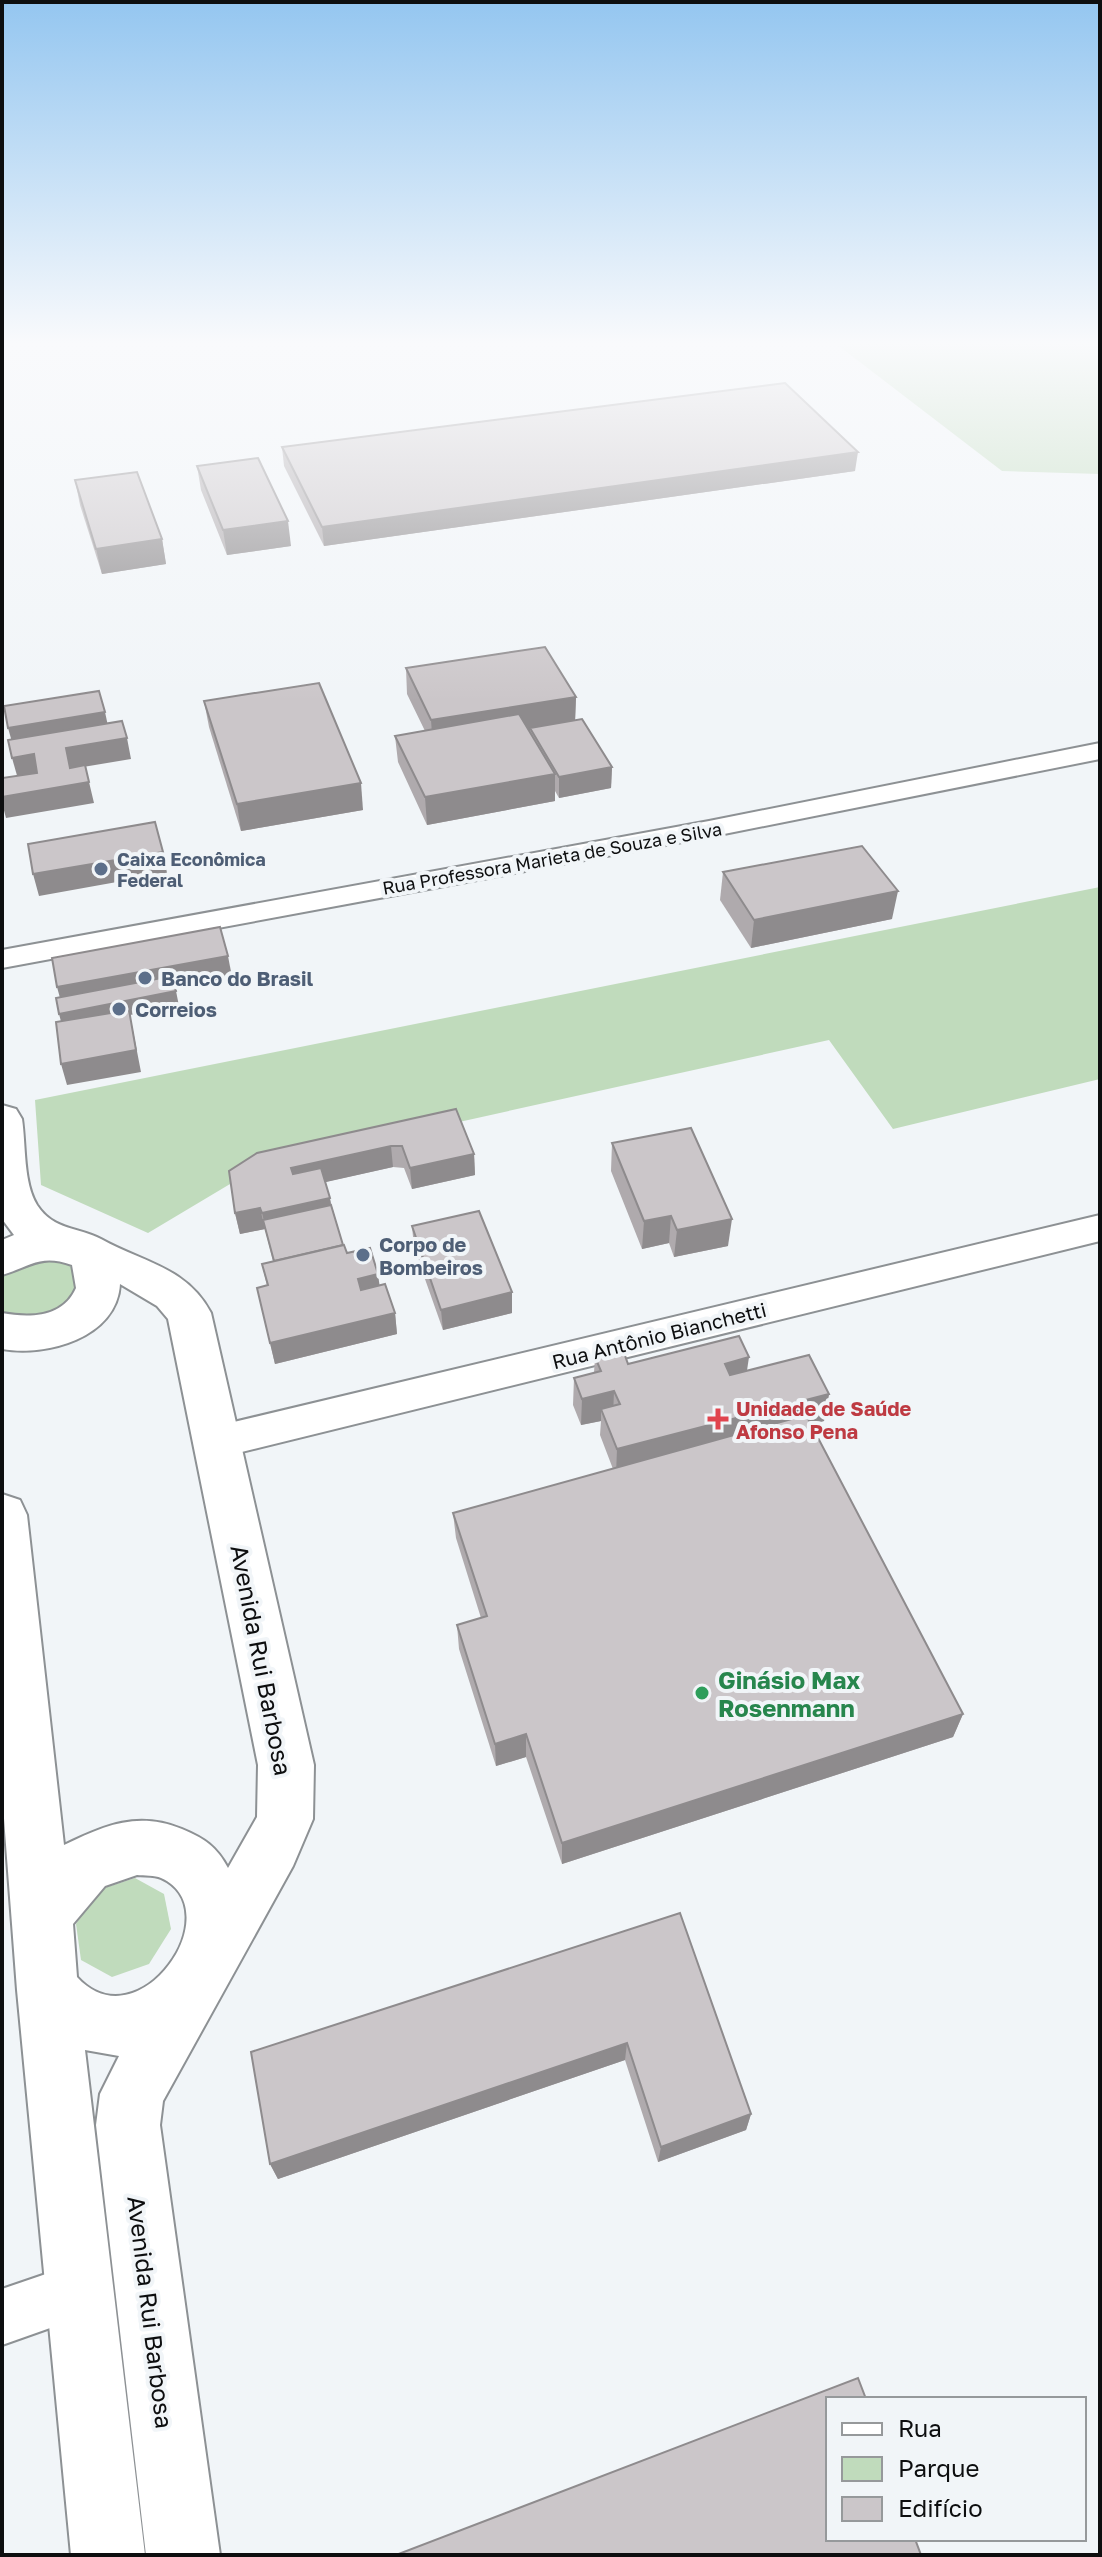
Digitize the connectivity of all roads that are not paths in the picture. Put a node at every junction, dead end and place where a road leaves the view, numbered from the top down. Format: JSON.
{"nodes":[{"id":1,"x":1100,"y":751,"type":"edge"},
{"id":2,"x":2,"y":959,"type":"edge"},
{"id":3,"x":2,"y":1119,"type":"edge"},
{"id":4,"x":1100,"y":1228,"type":"edge"},
{"id":5,"x":73,"y":1247,"type":"junction"},
{"id":6,"x":2,"y":1259,"type":"edge"},
{"id":7,"x":2,"y":1331,"type":"edge"},
{"id":8,"x":217,"y":1442,"type":"junction"},
{"id":9,"x":2,"y":1515,"type":"edge"},
{"id":10,"x":15,"y":1786,"type":"edge"},
{"id":11,"x":43,"y":1919,"type":"junction"},
{"id":12,"x":200,"y":1971,"type":"junction"},
{"id":13,"x":47,"y":1990,"type":"junction"},
{"id":14,"x":81,"y":2290,"type":"junction"},
{"id":15,"x":2,"y":2317,"type":"edge"},
{"id":16,"x":108,"y":2555,"type":"edge"},
{"id":17,"x":183,"y":2555,"type":"edge"}],
"edges":[{"from":1,"to":2,"type":"street","name":"Rua Professora Marieta de Souza e Silva"},
{"from":3,"to":5,"type":"main road","name":"Avenida Rui Barbosa"},
{"from":4,"to":8,"type":"street","name":"Rua Antônio Bianchetti"},
{"from":5,"to":6,"type":"main road"},
{"from":5,"to":7,"type":"main road"},
{"from":5,"to":8,"type":"main road","name":"Avenida Rui Barbosa"},
{"from":8,"to":12,"type":"main road","name":"Avenida Rui Barbosa"},
{"from":9,"to":10,"type":"main road"},
{"from":10,"to":11,"type":"main road"},
{"from":11,"to":12,"type":"main road"},
{"from":11,"to":13,"type":"main road"},
{"from":12,"to":13,"type":"main road"},
{"from":12,"to":17,"type":"main road","name":"Avenida Rui Barbosa"},
{"from":13,"to":14,"type":"main road"},
{"from":14,"to":15,"type":"street"},
{"from":14,"to":16,"type":"main road"}]}
